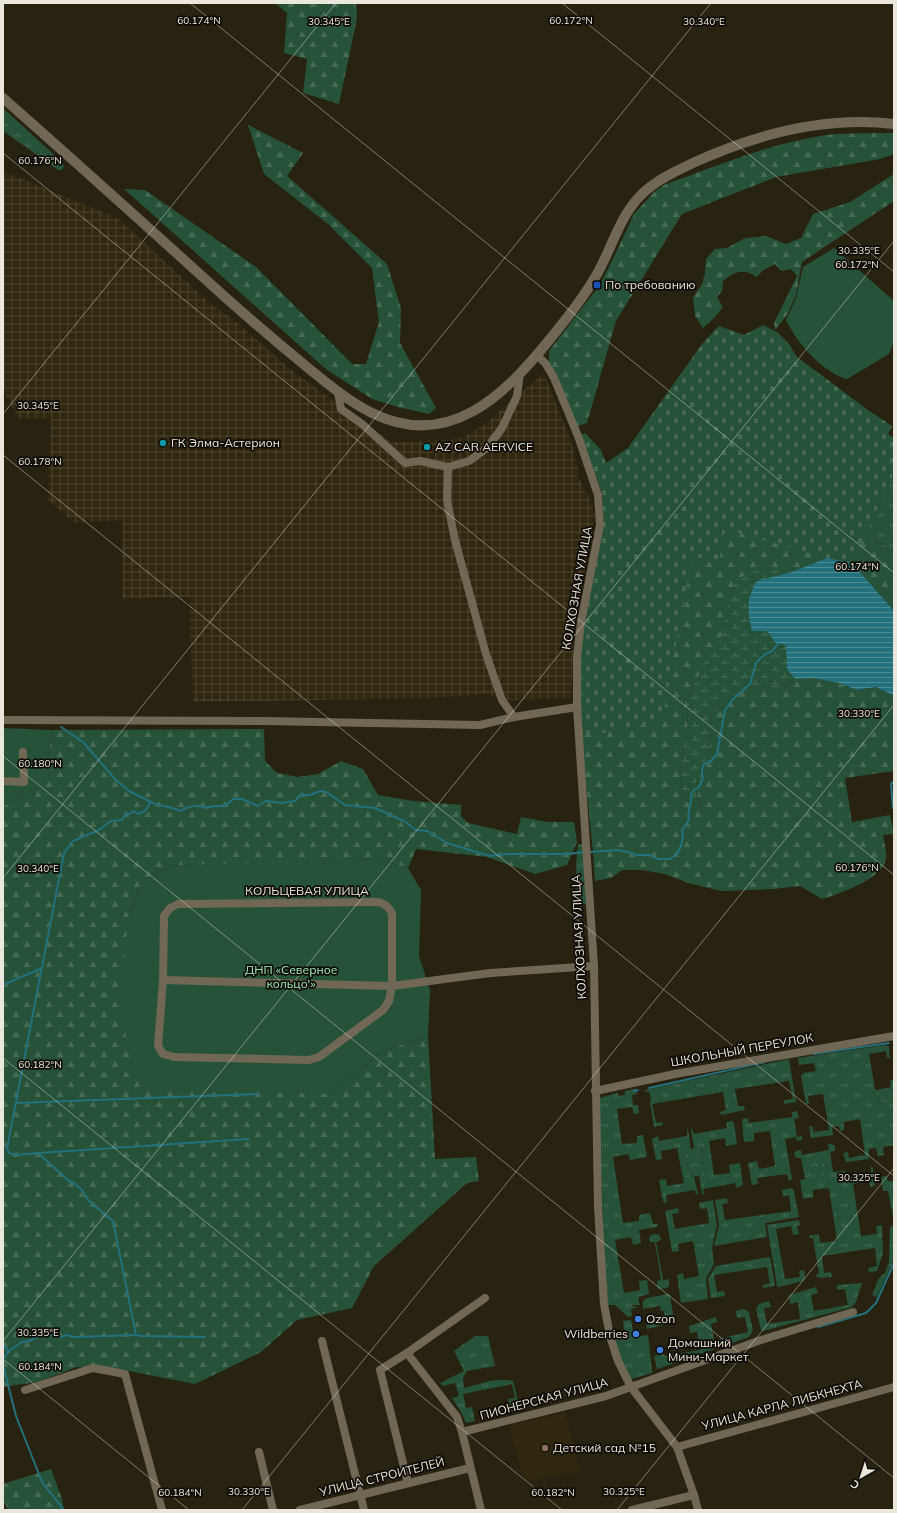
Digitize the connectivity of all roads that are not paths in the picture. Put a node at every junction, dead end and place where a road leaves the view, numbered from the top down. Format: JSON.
{"nodes":[{"id":1,"x":3,"y":91,"type":"edge"},
{"id":2,"x":3,"y":98,"type":"edge"},
{"id":3,"x":894,"y":124,"type":"edge"},
{"id":4,"x":74,"y":160,"type":"junction"},
{"id":5,"x":537,"y":355,"type":"junction"},
{"id":6,"x":520,"y":373,"type":"junction"},
{"id":7,"x":338,"y":392,"type":"junction"},
{"id":8,"x":448,"y":467,"type":"junction"},
{"id":9,"x":577,"y":707,"type":"junction"},
{"id":10,"x":514,"y":717,"type":"junction"},
{"id":11,"x":3,"y":720,"type":"edge"},
{"id":12,"x":23,"y":752,"type":"dead end"},
{"id":13,"x":3,"y":782,"type":"edge"},
{"id":14,"x":594,"y":966,"type":"junction"},
{"id":15,"x":163,"y":980,"type":"junction"},
{"id":16,"x":392,"y":986,"type":"junction"},
{"id":17,"x":894,"y":1036,"type":"edge"},
{"id":18,"x":596,"y":1091,"type":"junction"},
{"id":19,"x":486,"y":1298,"type":"dead end"},
{"id":20,"x":853,"y":1312,"type":"dead end"},
{"id":21,"x":322,"y":1341,"type":"dead end"},
{"id":22,"x":407,"y":1353,"type":"junction"},
{"id":23,"x":631,"y":1387,"type":"junction"},
{"id":24,"x":894,"y":1387,"type":"edge"},
{"id":25,"x":25,"y":1390,"type":"dead end"},
{"id":26,"x":462,"y":1432,"type":"junction"},
{"id":27,"x":677,"y":1447,"type":"junction"},
{"id":28,"x":259,"y":1452,"type":"dead end"},
{"id":29,"x":470,"y":1468,"type":"junction"},
{"id":30,"x":408,"y":1483,"type":"junction"},
{"id":31,"x":361,"y":1495,"type":"junction"},
{"id":32,"x":694,"y":1495,"type":"junction"},
{"id":33,"x":162,"y":1510,"type":"edge"},
{"id":34,"x":273,"y":1510,"type":"edge"},
{"id":35,"x":300,"y":1510,"type":"edge"},
{"id":36,"x":364,"y":1510,"type":"edge"},
{"id":37,"x":481,"y":1510,"type":"edge"},
{"id":38,"x":632,"y":1510,"type":"edge"},
{"id":39,"x":698,"y":1510,"type":"edge"}],
"edges":[{"from":1,"to":4,"type":"main road"},
{"from":2,"to":4,"type":"main road"},
{"from":3,"to":5,"type":"main road"},
{"from":4,"to":7,"type":"main road"},
{"from":5,"to":6,"type":"main road"},
{"from":5,"to":9,"type":"street","name":"КОЛХОЗНАЯ УЛИЦА"},
{"from":6,"to":7,"type":"main road"},
{"from":6,"to":8,"type":"street"},
{"from":7,"to":8,"type":"street"},
{"from":8,"to":10,"type":"street"},
{"from":9,"to":10,"type":"street"},
{"from":9,"to":14,"type":"street","name":"КОЛХОЗНАЯ УЛИЦА"},
{"from":10,"to":11,"type":"street"},
{"from":12,"to":13,"type":"street"},
{"from":14,"to":16,"type":"street"},
{"from":14,"to":18,"type":"street","name":"КОЛХОЗНАЯ УЛИЦА"},
{"from":15,"to":16,"type":"street"},
{"from":15,"to":16,"type":"street","name":"КОЛЬЦЕВАЯ УЛИЦА"},
{"from":15,"to":16,"type":"street","name":"КОЛЬЦЕВАЯ УЛИЦА"},
{"from":17,"to":18,"type":"street","name":"ШКОЛЬНЫЙ ПЕРЕУЛОК"},
{"from":18,"to":23,"type":"street","name":"КОЛХОЗНАЯ УЛИЦА"},
{"from":19,"to":22,"type":"street"},
{"from":20,"to":23,"type":"street","name":"ПИОНЕРСКАЯ УЛИЦА"},
{"from":21,"to":31,"type":"street"},
{"from":22,"to":26,"type":"street"},
{"from":22,"to":30,"type":"street"},
{"from":23,"to":26,"type":"street","name":"ПИОНЕРСКАЯ УЛИЦА"},
{"from":23,"to":27,"type":"street","name":"КОЛХОЗНАЯ УЛИЦА"},
{"from":24,"to":27,"type":"street","name":"УЛИЦА КАРЛА ЛИБКНЕХТА"},
{"from":25,"to":33,"type":"street"},
{"from":26,"to":29,"type":"street"},
{"from":27,"to":32,"type":"street","name":"КОЛХОЗНАЯ УЛИЦА"},
{"from":28,"to":34,"type":"street"},
{"from":29,"to":30,"type":"street","name":"УЛИЦА СТРОИТЕЛЕЙ"},
{"from":29,"to":37,"type":"street"},
{"from":30,"to":31,"type":"street","name":"УЛИЦА СТРОИТЕЛЕЙ"},
{"from":31,"to":35,"type":"street","name":"УЛИЦА СТРОИТЕЛЕЙ"},
{"from":31,"to":36,"type":"street"},
{"from":32,"to":38,"type":"street"},
{"from":32,"to":39,"type":"street","name":"КОЛХОЗНАЯ УЛИЦА"}]}
